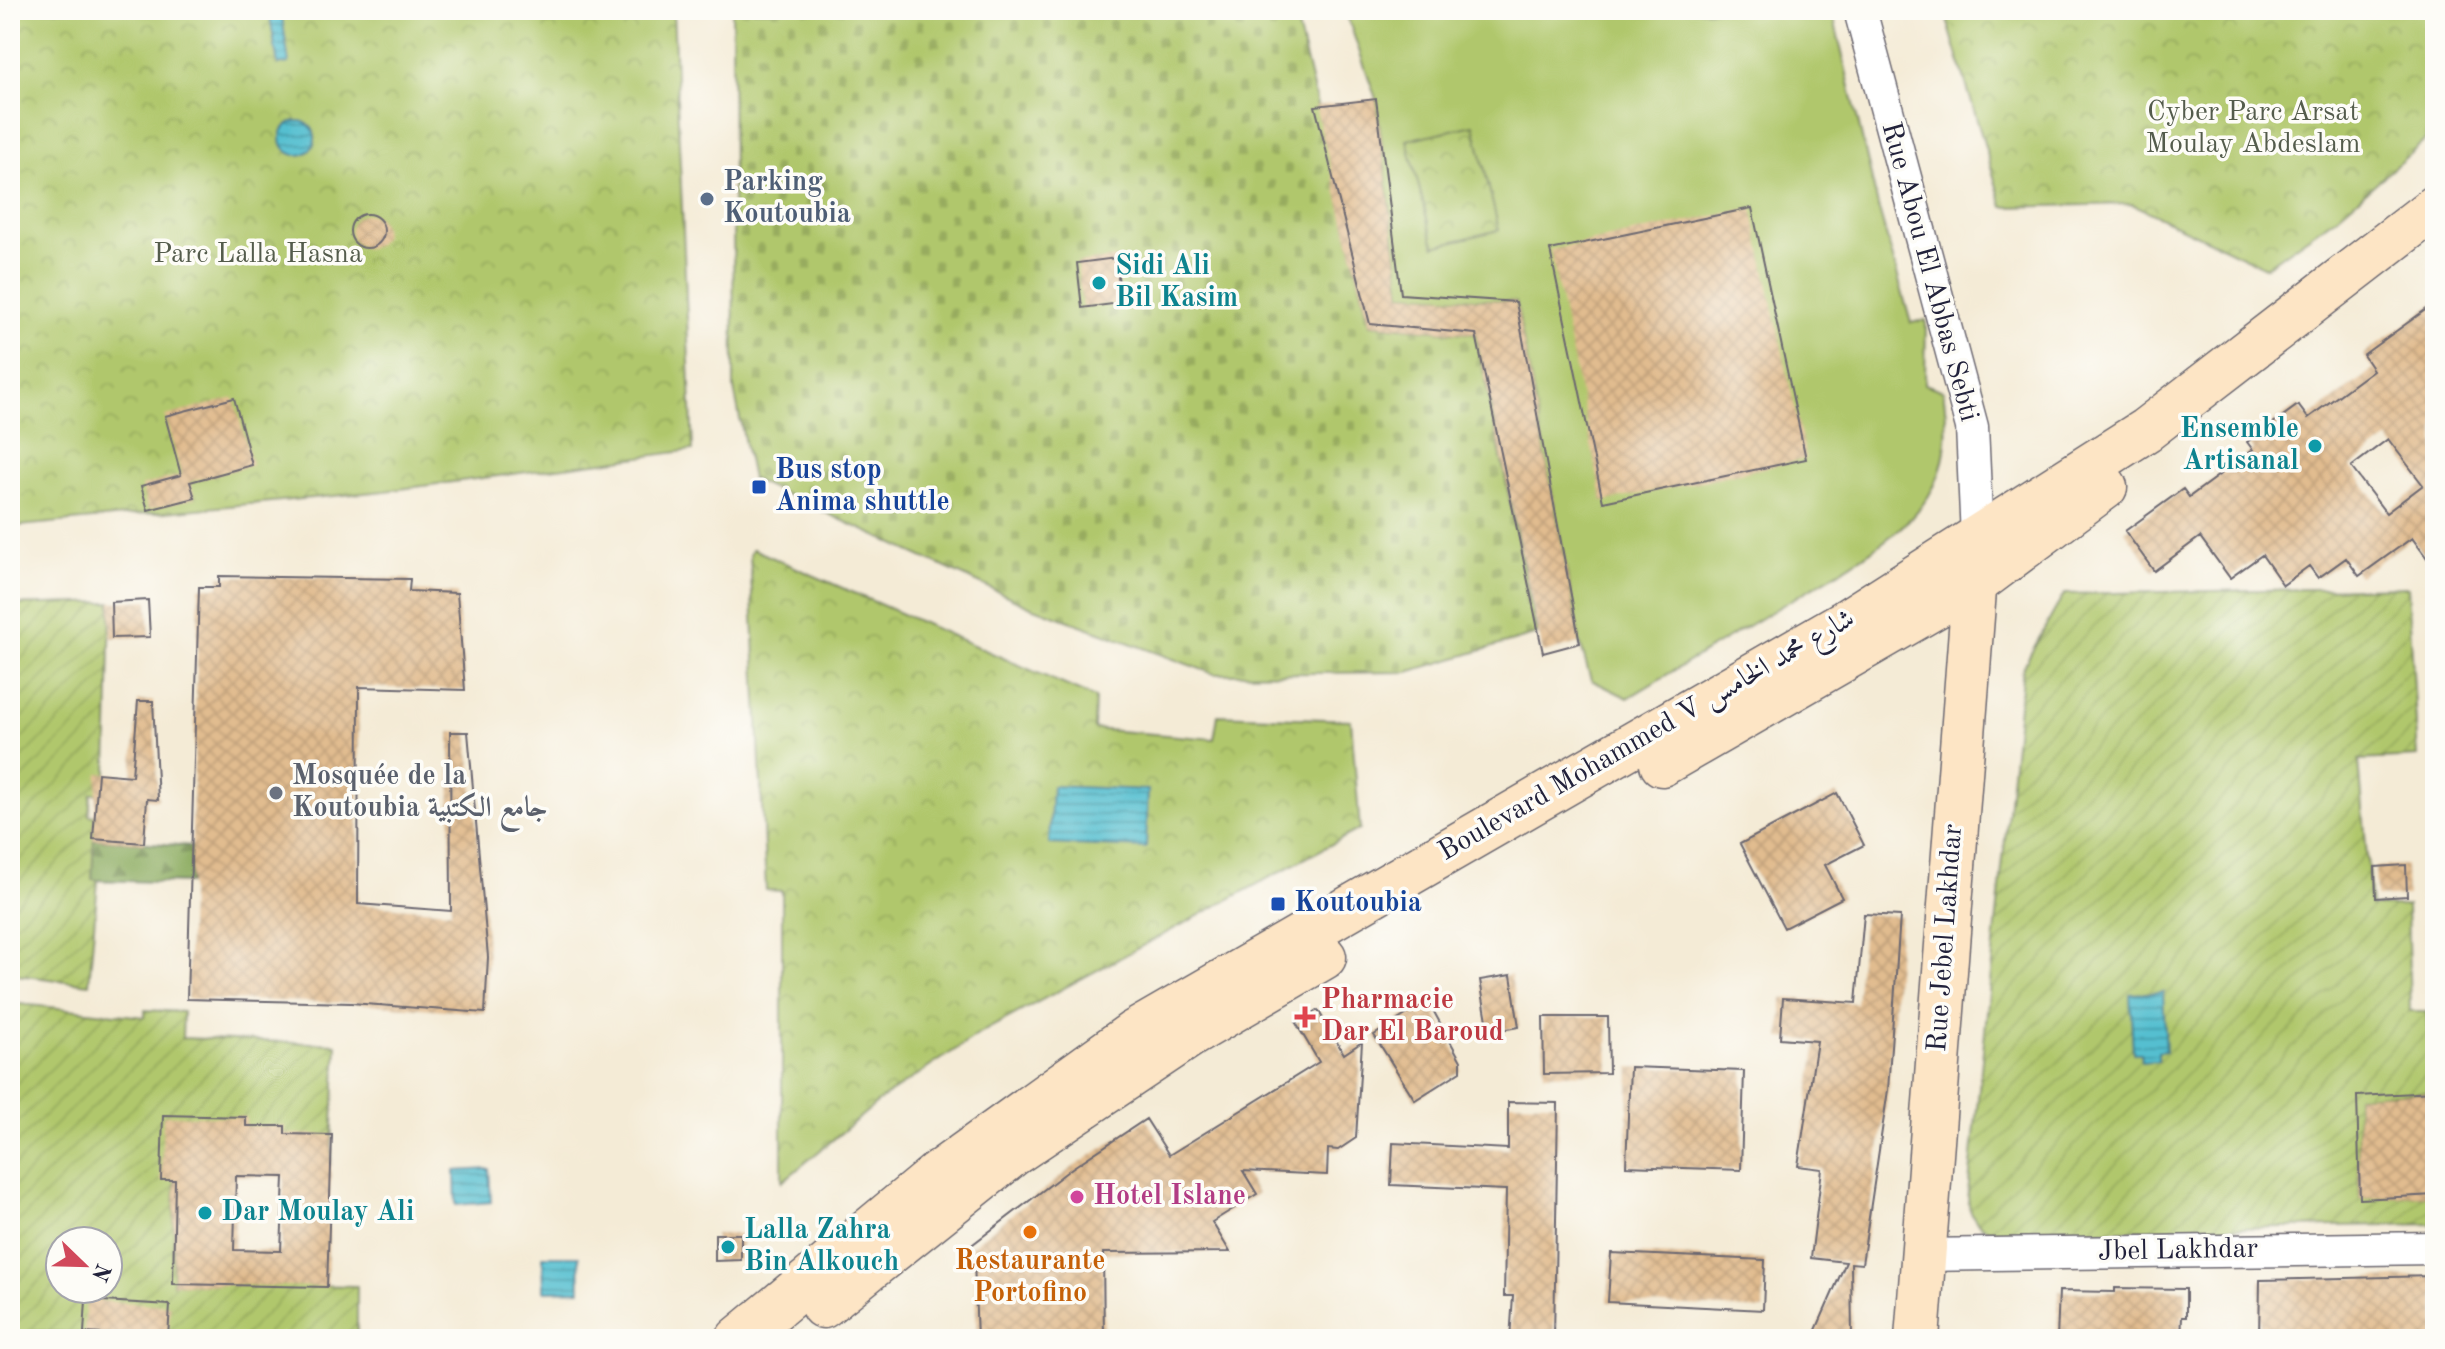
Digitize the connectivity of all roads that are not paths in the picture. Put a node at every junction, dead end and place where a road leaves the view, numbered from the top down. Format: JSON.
{"nodes":[{"id":1,"x":1860,"y":10,"type":"edge"},
{"id":2,"x":2435,"y":207,"type":"edge"},
{"id":3,"x":2435,"y":240,"type":"edge"},
{"id":4,"x":1977,"y":537,"type":"junction"},
{"id":5,"x":1976,"y":583,"type":"junction"},
{"id":6,"x":2435,"y":1248,"type":"edge"},
{"id":7,"x":1922,"y":1255,"type":"junction"},
{"id":8,"x":738,"y":1339,"type":"edge"},
{"id":9,"x":780,"y":1339,"type":"edge"},
{"id":10,"x":1917,"y":1339,"type":"edge"}],
"edges":[{"from":1,"to":4,"type":"street","name":"Rue Abou El Abbas Sebti"},
{"from":2,"to":4,"type":"main road","name":"Boulevard Mohammed V شارع محمد الخامس"},
{"from":3,"to":5,"type":"main road","name":"Boulevard Mohammed V شارع محمد الخامس"},
{"from":4,"to":5,"type":"main road","name":"Rue Jebel Lakhdar"},
{"from":4,"to":8,"type":"main road","name":"Boulevard Mohammed V شارع محمد الخامس"},
{"from":5,"to":7,"type":"main road","name":"Rue Jebel Lakhdar"},
{"from":5,"to":9,"type":"main road","name":"Boulevard Mohammed V شارع محمد الخامس"},
{"from":6,"to":7,"type":"street","name":"Jbel Lakhdar"},
{"from":7,"to":10,"type":"main road","name":"Rue Jebel Lakhdar"}]}
